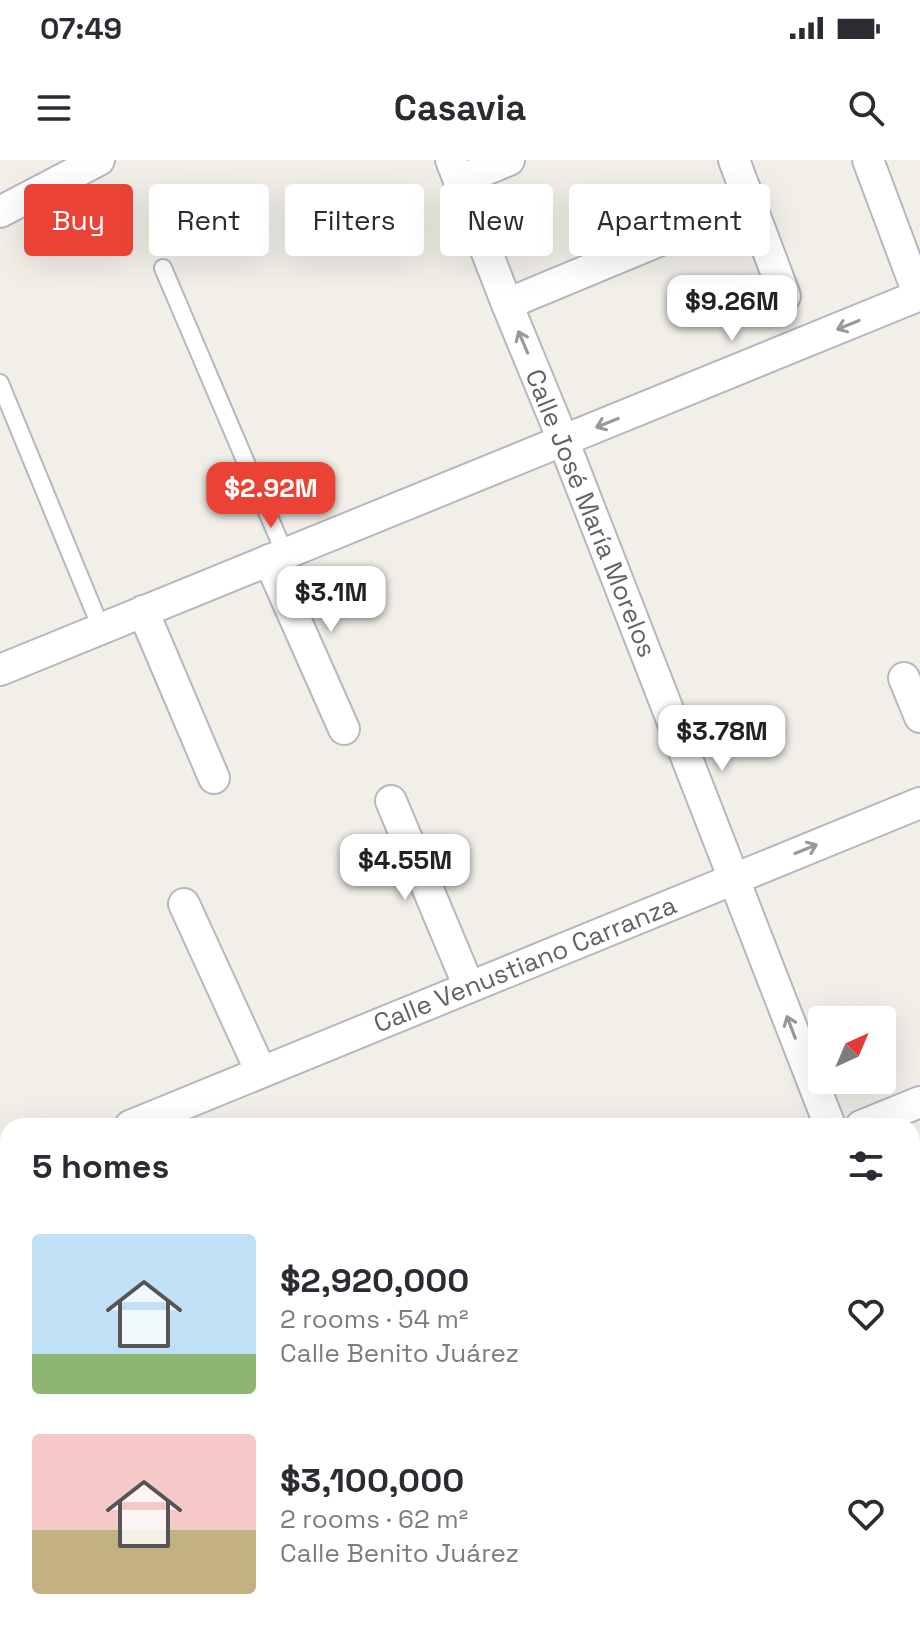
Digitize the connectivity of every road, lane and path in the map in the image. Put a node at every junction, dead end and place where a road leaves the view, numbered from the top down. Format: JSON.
{"nodes":[{"id":1,"x":99,"y":160,"type":"edge"},
{"id":2,"x":509,"y":160,"type":"edge"},
{"id":3,"x":734,"y":160,"type":"edge"},
{"id":4,"x":868,"y":160,"type":"edge"},
{"id":5,"x":455,"y":171,"type":"edge"},
{"id":6,"x":743,"y":184,"type":"edge"},
{"id":7,"x":0,"y":212,"type":"edge"},
{"id":8,"x":622,"y":256,"type":"edge"},
{"id":9,"x":770,"y":256,"type":"edge"},
{"id":10,"x":163,"y":268,"type":"dead end"},
{"id":11,"x":785,"y":296,"type":"dead end"},
{"id":12,"x":920,"y":296,"type":"edge"},
{"id":13,"x":507,"y":304,"type":"junction"},
{"id":14,"x":0,"y":383,"type":"edge"},
{"id":15,"x":563,"y":440,"type":"junction"},
{"id":16,"x":277,"y":557,"type":"junction"},
{"id":17,"x":143,"y":611,"type":"junction"},
{"id":18,"x":101,"y":628,"type":"junction"},
{"id":19,"x":0,"y":670,"type":"edge"},
{"id":20,"x":904,"y":678,"type":"dead end"},
{"id":21,"x":920,"y":717,"type":"edge"},
{"id":22,"x":344,"y":729,"type":"dead end"},
{"id":23,"x":214,"y":778,"type":"dead end"},
{"id":24,"x":391,"y":801,"type":"dead end"},
{"id":25,"x":920,"y":803,"type":"edge"},
{"id":26,"x":734,"y":879,"type":"junction"},
{"id":27,"x":184,"y":904,"type":"dead end"},
{"id":28,"x":469,"y":987,"type":"junction"},
{"id":29,"x":261,"y":1072,"type":"junction"},
{"id":30,"x":920,"y":1102,"type":"edge"},
{"id":31,"x":168,"y":1118,"type":"edge"},
{"id":32,"x":827,"y":1118,"type":"edge"},
{"id":33,"x":881,"y":1118,"type":"edge"}],
"edges":[{"from":1,"to":7,"type":"street"},
{"from":2,"to":5,"type":"street"},
{"from":3,"to":6,"type":"street"},
{"from":4,"to":12,"type":"street"},
{"from":5,"to":13,"type":"street","name":"Calle José María Morelos"},
{"from":8,"to":13,"type":"street"},
{"from":9,"to":11,"type":"street"},
{"from":10,"to":16,"type":"lane"},
{"from":12,"to":15,"type":"street","one_way":true},
{"from":15,"to":13,"type":"street","name":"Calle José María Morelos","one_way":true},
{"from":14,"to":18,"type":"lane"},
{"from":15,"to":16,"type":"street"},
{"from":15,"to":26,"type":"street","name":"Calle José María Morelos"},
{"from":16,"to":17,"type":"street"},
{"from":16,"to":22,"type":"street"},
{"from":17,"to":18,"type":"street"},
{"from":17,"to":23,"type":"street"},
{"from":18,"to":19,"type":"street"},
{"from":20,"to":21,"type":"street"},
{"from":24,"to":28,"type":"street"},
{"from":26,"to":25,"type":"street","name":"Calle Venustiano Carranza","one_way":true},
{"from":26,"to":28,"type":"street","name":"Calle Venustiano Carranza"},
{"from":32,"to":26,"type":"street","name":"Calle José María Morelos","one_way":true},
{"from":27,"to":29,"type":"street"},
{"from":28,"to":29,"type":"street","name":"Calle Venustiano Carranza"},
{"from":29,"to":31,"type":"street","name":"Calle Venustiano Carranza"},
{"from":30,"to":33,"type":"street"}]}
